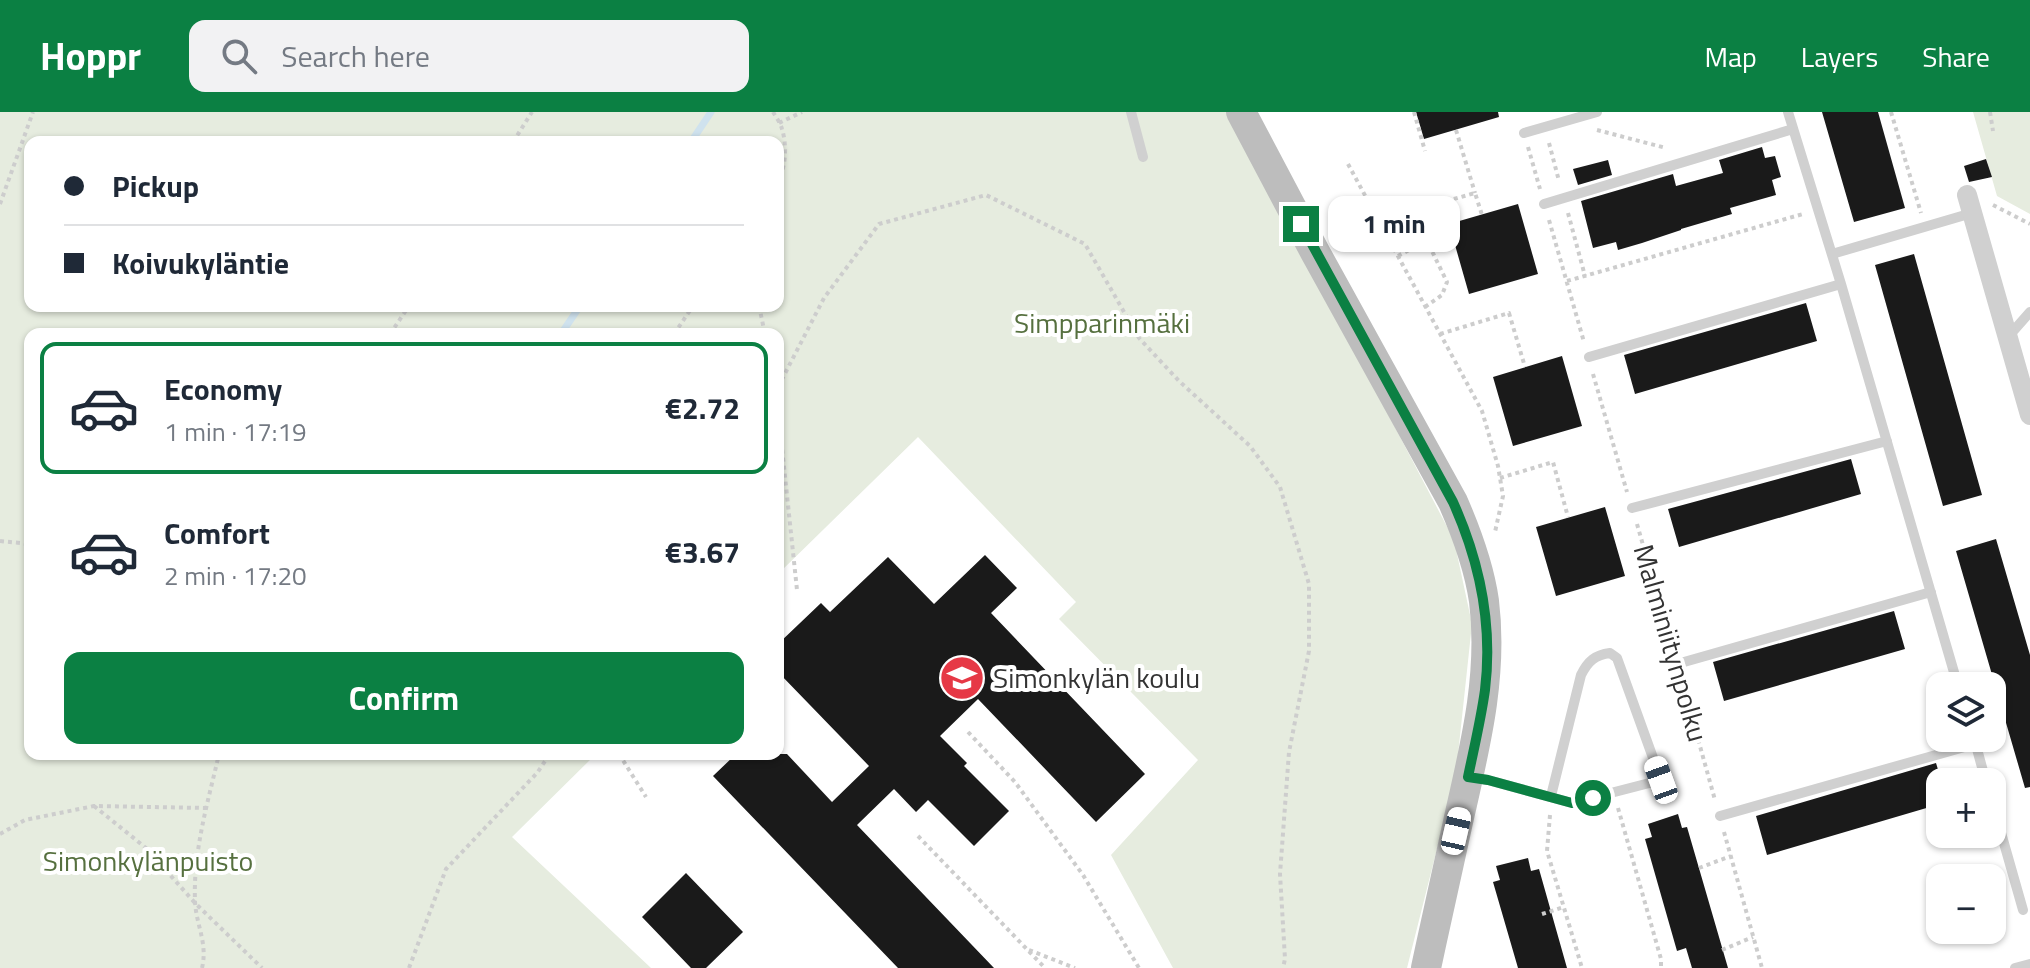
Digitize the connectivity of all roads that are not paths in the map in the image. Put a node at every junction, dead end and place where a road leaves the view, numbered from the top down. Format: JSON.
{"nodes":[{"id":1,"x":1131,"y":112,"type":"edge"},
{"id":2,"x":1241,"y":112,"type":"edge"},
{"id":3,"x":1597,"y":112,"type":"edge"},
{"id":4,"x":1788,"y":112,"type":"edge"},
{"id":5,"x":1793,"y":129,"type":"junction"},
{"id":6,"x":1524,"y":133,"type":"dead end"},
{"id":7,"x":1143,"y":157,"type":"dead end"},
{"id":8,"x":1976,"y":203,"type":"joint"},
{"id":9,"x":1544,"y":204,"type":"dead end"},
{"id":10,"x":1832,"y":254,"type":"junction"},
{"id":11,"x":1841,"y":284,"type":"junction"},
{"id":12,"x":2030,"y":312,"type":"edge"},
{"id":13,"x":2008,"y":337,"type":"junction"},
{"id":14,"x":1589,"y":357,"type":"road end"},
{"id":15,"x":2030,"y":415,"type":"edge"},
{"id":16,"x":1887,"y":441,"type":"junction"},
{"id":17,"x":1632,"y":508,"type":"road end"},
{"id":18,"x":1931,"y":592,"type":"junction"},
{"id":19,"x":1677,"y":664,"type":"road end"},
{"id":20,"x":1954,"y":672,"type":"edge"},
{"id":21,"x":1937,"y":752,"type":"edge"},
{"id":22,"x":1468,"y":777,"type":"junction"},
{"id":23,"x":1551,"y":796,"type":"junction"},
{"id":24,"x":1720,"y":816,"type":"road end"},
{"id":25,"x":2005,"y":848,"type":"edge"},
{"id":26,"x":2023,"y":910,"type":"dead end"},
{"id":27,"x":2030,"y":964,"type":"edge"},
{"id":28,"x":1426,"y":968,"type":"edge"},
{"id":29,"x":2015,"y":968,"type":"edge"}],
"edges":[{"from":1,"to":7,"type":"lane"},
{"from":2,"to":22,"type":"main road"},
{"from":3,"to":6,"type":"lane"},
{"from":4,"to":5,"type":"lane"},
{"from":5,"to":9,"type":"lane"},
{"from":5,"to":10,"type":"lane"},
{"from":8,"to":10,"type":"lane"},
{"from":8,"to":13,"type":"street"},
{"from":10,"to":11,"type":"lane"},
{"from":11,"to":14,"type":"lane"},
{"from":11,"to":16,"type":"lane"},
{"from":12,"to":13,"type":"lane"},
{"from":13,"to":15,"type":"street"},
{"from":16,"to":17,"type":"lane"},
{"from":16,"to":18,"type":"lane"},
{"from":18,"to":19,"type":"lane"},
{"from":18,"to":20,"type":"lane"},
{"from":21,"to":24,"type":"lane"},
{"from":22,"to":23,"type":"lane"},
{"from":22,"to":28,"type":"main road"},
{"from":23,"to":23,"type":"lane"},
{"from":25,"to":26,"type":"lane"},
{"from":27,"to":29,"type":"lane"}]}
